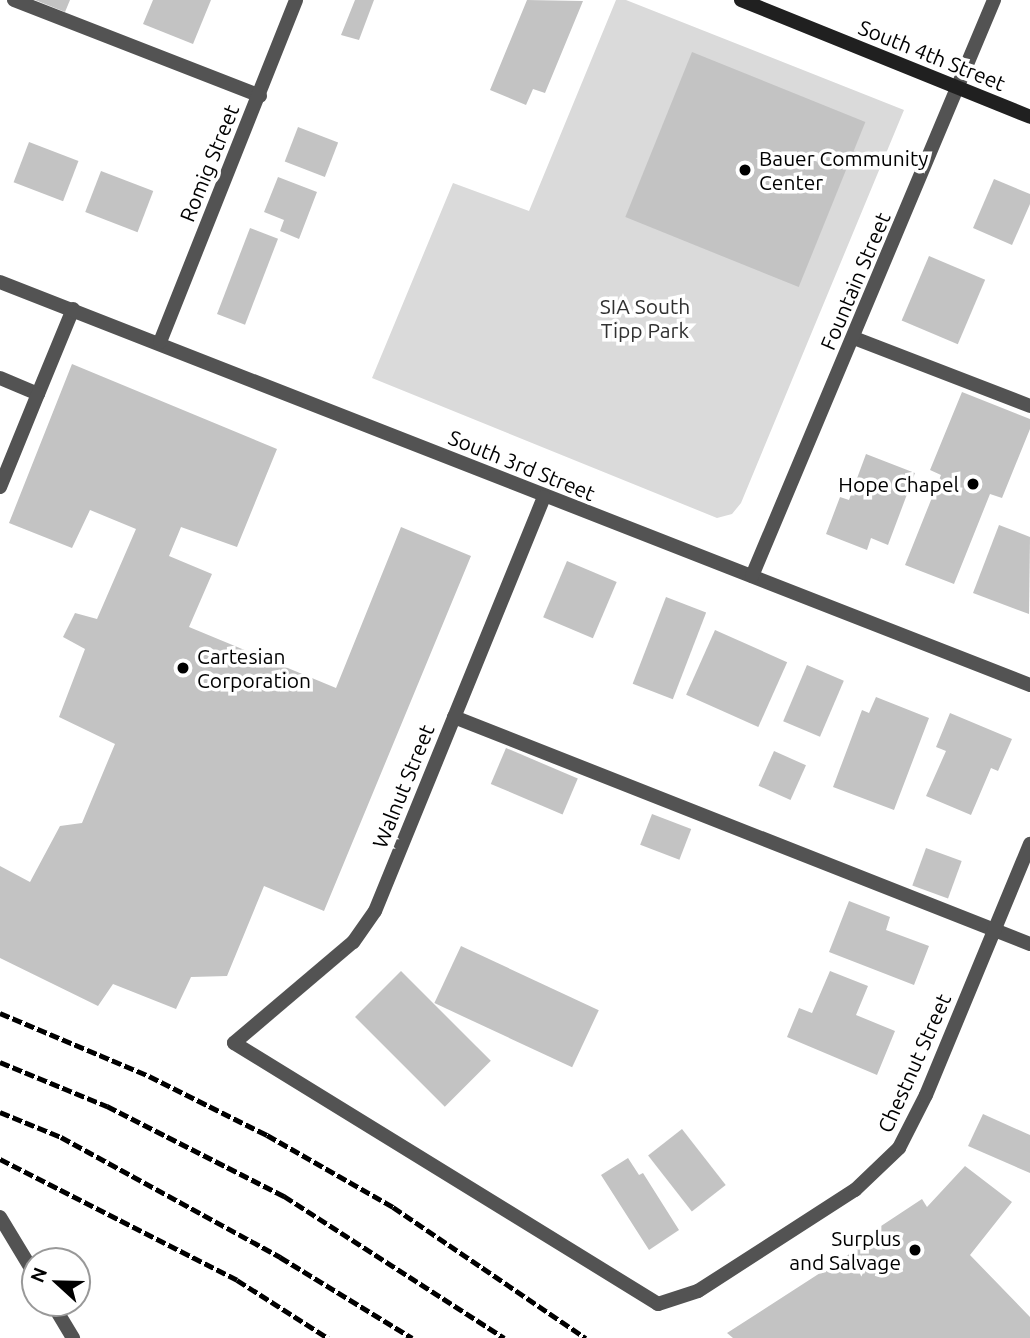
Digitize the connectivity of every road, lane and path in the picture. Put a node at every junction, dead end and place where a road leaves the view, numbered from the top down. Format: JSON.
{"nodes":[{"id":1,"x":14,"y":0,"type":"edge"},
{"id":2,"x":296,"y":0,"type":"edge"},
{"id":3,"x":741,"y":0,"type":"edge"},
{"id":4,"x":994,"y":0,"type":"edge"},
{"id":5,"x":959,"y":88,"type":"junction"},
{"id":6,"x":260,"y":96,"type":"junction"},
{"id":7,"x":1030,"y":117,"type":"edge"},
{"id":8,"x":0,"y":282,"type":"edge"},
{"id":9,"x":73,"y":309,"type":"junction"},
{"id":10,"x":853,"y":338,"type":"junction"},
{"id":11,"x":160,"y":342,"type":"junction"},
{"id":12,"x":0,"y":378,"type":"edge"},
{"id":13,"x":38,"y":394,"type":"junction"},
{"id":14,"x":1030,"y":406,"type":"edge"},
{"id":15,"x":0,"y":487,"type":"edge"},
{"id":16,"x":544,"y":497,"type":"junction"},
{"id":17,"x":752,"y":576,"type":"junction"},
{"id":18,"x":1030,"y":685,"type":"edge"},
{"id":19,"x":454,"y":716,"type":"junction"},
{"id":20,"x":1030,"y":844,"type":"edge"},
{"id":21,"x":995,"y":929,"type":"junction"},
{"id":22,"x":1030,"y":944,"type":"edge"},
{"id":23,"x":0,"y":1217,"type":"edge"},
{"id":24,"x":21,"y":1252,"type":"edge"},
{"id":25,"x":658,"y":1304,"type":"joint"},
{"id":26,"x":60,"y":1317,"type":"edge"},
{"id":27,"x":73,"y":1338,"type":"edge"}],
"edges":[{"from":1,"to":6,"type":"street"},
{"from":2,"to":6,"type":"street","name":"Romig Street"},
{"from":3,"to":5,"type":"main road","name":"South 4th Street"},
{"from":4,"to":5,"type":"street","name":"Fountain Street"},
{"from":5,"to":7,"type":"main road","name":"South 4th Street"},
{"from":5,"to":10,"type":"street","name":"Fountain Street"},
{"from":6,"to":11,"type":"street","name":"Romig Street"},
{"from":8,"to":9,"type":"street","name":"South 3rd Street"},
{"from":9,"to":11,"type":"street","name":"South 3rd Street"},
{"from":9,"to":13,"type":"street"},
{"from":10,"to":14,"type":"street"},
{"from":10,"to":17,"type":"street","name":"Fountain Street"},
{"from":11,"to":16,"type":"street","name":"South 3rd Street"},
{"from":12,"to":13,"type":"street"},
{"from":13,"to":15,"type":"street"},
{"from":16,"to":17,"type":"street","name":"South 3rd Street"},
{"from":16,"to":19,"type":"street","name":"Walnut Street"},
{"from":17,"to":18,"type":"street","name":"South 3rd Street"},
{"from":19,"to":21,"type":"street"},
{"from":19,"to":25,"type":"street","name":"Walnut Street"},
{"from":20,"to":21,"type":"street","name":"Chestnut Street"},
{"from":21,"to":22,"type":"street"},
{"from":21,"to":25,"type":"street","name":"Chestnut Street"},
{"from":23,"to":24,"type":"street"},
{"from":26,"to":27,"type":"street"}]}
